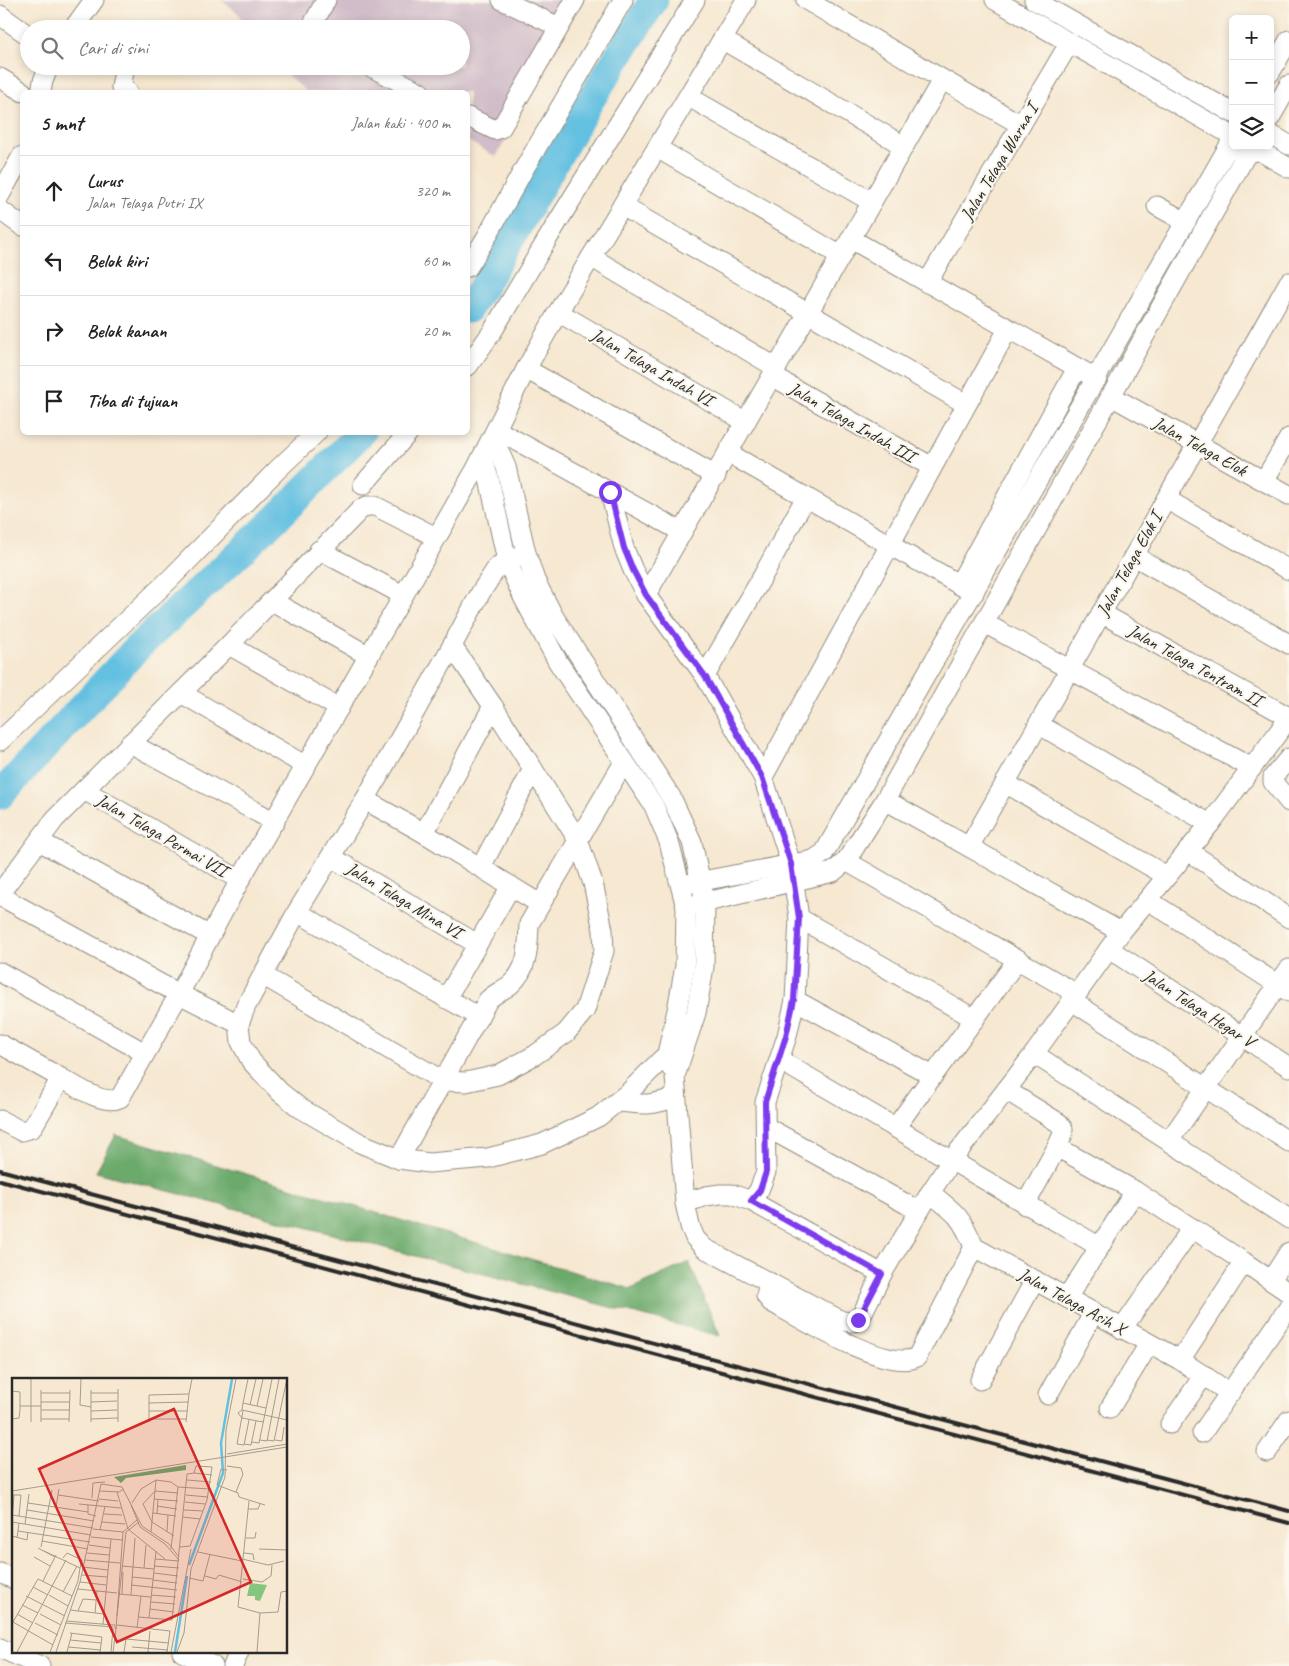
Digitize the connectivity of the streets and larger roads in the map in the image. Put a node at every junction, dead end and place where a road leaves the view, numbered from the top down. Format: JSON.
{"nodes":[{"id":1,"x":94,"y":0,"type":"edge"},
{"id":2,"x":326,"y":0,"type":"edge"},
{"id":3,"x":502,"y":0,"type":"edge"},
{"id":4,"x":575,"y":0,"type":"edge"},
{"id":5,"x":623,"y":0,"type":"edge"},
{"id":6,"x":695,"y":0,"type":"edge"},
{"id":7,"x":746,"y":0,"type":"edge"},
{"id":8,"x":806,"y":0,"type":"edge"},
{"id":9,"x":995,"y":0,"type":"edge"},
{"id":10,"x":1034,"y":0,"type":"edge"},
{"id":11,"x":0,"y":14,"type":"edge"},
{"id":12,"x":80,"y":20,"type":"edge"},
{"id":13,"x":315,"y":20,"type":"edge"},
{"id":14,"x":559,"y":27,"type":"junction"},
{"id":15,"x":20,"y":29,"type":"edge"},
{"id":16,"x":723,"y":40,"type":"junction"},
{"id":17,"x":1289,"y":40,"type":"edge"},
{"id":18,"x":1070,"y":42,"type":"junction"},
{"id":19,"x":1274,"y":66,"type":"edge"},
{"id":20,"x":45,"y":75,"type":"edge"},
{"id":21,"x":123,"y":75,"type":"edge"},
{"id":22,"x":387,"y":75,"type":"edge"},
{"id":23,"x":0,"y":78,"type":"edge"},
{"id":24,"x":942,"y":80,"type":"junction"},
{"id":25,"x":1289,"y":85,"type":"edge"},
{"id":26,"x":20,"y":90,"type":"edge"},
{"id":27,"x":41,"y":90,"type":"edge"},
{"id":28,"x":125,"y":90,"type":"edge"},
{"id":29,"x":416,"y":90,"type":"edge"},
{"id":30,"x":689,"y":97,"type":"junction"},
{"id":31,"x":1229,"y":111,"type":"edge"},
{"id":32,"x":1274,"y":111,"type":"edge"},
{"id":33,"x":470,"y":118,"type":"edge"},
{"id":34,"x":1021,"y":125,"type":"junction"},
{"id":35,"x":1229,"y":133,"type":"edge"},
{"id":36,"x":1274,"y":136,"type":"edge"},
{"id":37,"x":1289,"y":145,"type":"edge"},
{"id":38,"x":904,"y":146,"type":"junction"},
{"id":39,"x":657,"y":148,"type":"junction"},
{"id":40,"x":1237,"y":150,"type":"edge"},
{"id":41,"x":1238,"y":150,"type":"edge"},
{"id":42,"x":1258,"y":150,"type":"edge"},
{"id":43,"x":20,"y":160,"type":"edge"},
{"id":44,"x":1289,"y":168,"type":"edge"},
{"id":45,"x":0,"y":195,"type":"edge"},
{"id":46,"x":872,"y":202,"type":"junction"},
{"id":47,"x":622,"y":206,"type":"junction"},
{"id":48,"x":1157,"y":206,"type":"dead end"},
{"id":49,"x":0,"y":210,"type":"edge"},
{"id":50,"x":1186,"y":222,"type":"junction"},
{"id":51,"x":20,"y":225,"type":"edge"},
{"id":52,"x":851,"y":239,"type":"junction"},
{"id":53,"x":473,"y":246,"type":"edge"},
{"id":54,"x":841,"y":256,"type":"junction"},
{"id":55,"x":591,"y":257,"type":"junction"},
{"id":56,"x":470,"y":259,"type":"edge"},
{"id":57,"x":1289,"y":282,"type":"edge"},
{"id":58,"x":928,"y":283,"type":"junction"},
{"id":59,"x":558,"y":312,"type":"junction"},
{"id":60,"x":808,"y":313,"type":"junction"},
{"id":61,"x":1008,"y":329,"type":"junction"},
{"id":62,"x":470,"y":363,"type":"edge"},
{"id":63,"x":1077,"y":368,"type":"junction"},
{"id":64,"x":526,"y":369,"type":"junction"},
{"id":65,"x":774,"y":372,"type":"junction"},
{"id":66,"x":1096,"y":379,"type":"junction"},
{"id":67,"x":1111,"y":396,"type":"junction"},
{"id":68,"x":966,"y":404,"type":"junction"},
{"id":69,"x":746,"y":422,"type":"junction"},
{"id":70,"x":495,"y":434,"type":"junction"},
{"id":71,"x":314,"y":435,"type":"edge"},
{"id":72,"x":406,"y":435,"type":"edge"},
{"id":73,"x":1289,"y":438,"type":"edge"},
{"id":74,"x":1197,"y":444,"type":"junction"},
{"id":75,"x":728,"y":453,"type":"junction"},
{"id":76,"x":482,"y":457,"type":"junction"},
{"id":77,"x":932,"y":467,"type":"junction"},
{"id":78,"x":716,"y":476,"type":"junction"},
{"id":79,"x":1264,"y":481,"type":"junction"},
{"id":80,"x":363,"y":485,"type":"dead end"},
{"id":81,"x":610,"y":492,"type":"junction"},
{"id":82,"x":1289,"y":495,"type":"edge"},
{"id":83,"x":806,"y":498,"type":"junction"},
{"id":84,"x":1166,"y":498,"type":"junction"},
{"id":85,"x":682,"y":532,"type":"junction"},
{"id":86,"x":436,"y":538,"type":"junction"},
{"id":87,"x":889,"y":545,"type":"junction"},
{"id":88,"x":319,"y":550,"type":"junction"},
{"id":89,"x":526,"y":553,"type":"junction"},
{"id":90,"x":1134,"y":556,"type":"junction"},
{"id":91,"x":506,"y":561,"type":"junction"},
{"id":92,"x":1289,"y":570,"type":"edge"},
{"id":93,"x":967,"y":588,"type":"junction"},
{"id":94,"x":403,"y":595,"type":"junction"},
{"id":95,"x":646,"y":595,"type":"junction"},
{"id":96,"x":272,"y":601,"type":"junction"},
{"id":97,"x":1101,"y":613,"type":"junction"},
{"id":98,"x":984,"y":623,"type":"junction"},
{"id":99,"x":1289,"y":644,"type":"edge"},
{"id":100,"x":229,"y":645,"type":"junction"},
{"id":101,"x":452,"y":646,"type":"junction"},
{"id":102,"x":369,"y":656,"type":"junction"},
{"id":103,"x":1069,"y":669,"type":"junction"},
{"id":104,"x":705,"y":676,"type":"junction"},
{"id":105,"x":181,"y":693,"type":"junction"},
{"id":106,"x":493,"y":706,"type":"junction"},
{"id":107,"x":338,"y":708,"type":"junction"},
{"id":108,"x":1289,"y":718,"type":"edge"},
{"id":109,"x":1038,"y":724,"type":"junction"},
{"id":110,"x":0,"y":741,"type":"edge"},
{"id":111,"x":130,"y":743,"type":"junction"},
{"id":112,"x":1289,"y":758,"type":"edge"},
{"id":113,"x":624,"y":762,"type":"junction"},
{"id":114,"x":306,"y":766,"type":"junction"},
{"id":115,"x":1252,"y":768,"type":"junction"},
{"id":116,"x":533,"y":769,"type":"junction"},
{"id":117,"x":762,"y":777,"type":"junction"},
{"id":118,"x":1005,"y":783,"type":"junction"},
{"id":119,"x":84,"y":790,"type":"junction"},
{"id":120,"x":364,"y":800,"type":"junction"},
{"id":121,"x":885,"y":800,"type":"junction"},
{"id":122,"x":1289,"y":802,"type":"edge"},
{"id":123,"x":274,"y":822,"type":"junction"},
{"id":124,"x":1210,"y":824,"type":"junction"},
{"id":125,"x":424,"y":833,"type":"junction"},
{"id":126,"x":578,"y":840,"type":"junction"},
{"id":127,"x":39,"y":841,"type":"junction"},
{"id":128,"x":969,"y":847,"type":"junction"},
{"id":129,"x":1188,"y":851,"type":"junction"},
{"id":130,"x":331,"y":856,"type":"junction"},
{"id":131,"x":846,"y":861,"type":"junction"},
{"id":132,"x":481,"y":867,"type":"junction"},
{"id":133,"x":792,"y":873,"type":"junction"},
{"id":134,"x":1167,"y":876,"type":"junction"},
{"id":135,"x":240,"y":880,"type":"junction"},
{"id":136,"x":701,"y":881,"type":"junction"},
{"id":137,"x":681,"y":885,"type":"junction"},
{"id":138,"x":511,"y":886,"type":"junction"},
{"id":139,"x":0,"y":895,"type":"edge"},
{"id":140,"x":1148,"y":900,"type":"junction"},
{"id":141,"x":705,"y":902,"type":"junction"},
{"id":142,"x":540,"y":904,"type":"junction"},
{"id":143,"x":686,"y":907,"type":"junction"},
{"id":144,"x":297,"y":912,"type":"junction"},
{"id":145,"x":799,"y":918,"type":"junction"},
{"id":146,"x":1289,"y":918,"type":"edge"},
{"id":147,"x":1121,"y":932,"type":"junction"},
{"id":148,"x":210,"y":936,"type":"junction"},
{"id":149,"x":477,"y":944,"type":"junction"},
{"id":150,"x":1109,"y":950,"type":"junction"},
{"id":151,"x":1018,"y":960,"type":"junction"},
{"id":152,"x":1289,"y":969,"type":"edge"},
{"id":153,"x":0,"y":972,"type":"edge"},
{"id":154,"x":264,"y":976,"type":"junction"},
{"id":155,"x":1283,"y":989,"type":"edge"},
{"id":156,"x":179,"y":994,"type":"junction"},
{"id":157,"x":1074,"y":997,"type":"junction"},
{"id":158,"x":446,"y":999,"type":"junction"},
{"id":159,"x":794,"y":1000,"type":"junction"},
{"id":160,"x":479,"y":1017,"type":"junction"},
{"id":161,"x":975,"y":1019,"type":"junction"},
{"id":162,"x":239,"y":1024,"type":"junction"},
{"id":163,"x":1242,"y":1037,"type":"junction"},
{"id":164,"x":0,"y":1044,"type":"edge"},
{"id":165,"x":145,"y":1053,"type":"junction"},
{"id":166,"x":1034,"y":1054,"type":"junction"},
{"id":167,"x":779,"y":1060,"type":"junction"},
{"id":168,"x":674,"y":1064,"type":"junction"},
{"id":169,"x":1289,"y":1067,"type":"edge"},
{"id":170,"x":934,"y":1076,"type":"junction"},
{"id":171,"x":61,"y":1078,"type":"junction"},
{"id":172,"x":443,"y":1081,"type":"junction"},
{"id":173,"x":1206,"y":1088,"type":"junction"},
{"id":174,"x":1006,"y":1090,"type":"junction"},
{"id":175,"x":676,"y":1097,"type":"junction"},
{"id":176,"x":618,"y":1102,"type":"junction"},
{"id":177,"x":0,"y":1120,"type":"edge"},
{"id":178,"x":766,"y":1127,"type":"junction"},
{"id":179,"x":895,"y":1128,"type":"junction"},
{"id":180,"x":1169,"y":1141,"type":"junction"},
{"id":181,"x":1289,"y":1142,"type":"edge"},
{"id":182,"x":1057,"y":1147,"type":"junction"},
{"id":183,"x":399,"y":1159,"type":"junction"},
{"id":184,"x":951,"y":1161,"type":"junction"},
{"id":185,"x":1135,"y":1191,"type":"junction"},
{"id":186,"x":930,"y":1193,"type":"junction"},
{"id":187,"x":751,"y":1201,"type":"junction"},
{"id":188,"x":685,"y":1203,"type":"junction"},
{"id":189,"x":1025,"y":1205,"type":"junction"},
{"id":190,"x":919,"y":1212,"type":"junction"},
{"id":191,"x":1289,"y":1219,"type":"edge"},
{"id":192,"x":1192,"y":1228,"type":"junction"},
{"id":193,"x":974,"y":1247,"type":"junction"},
{"id":194,"x":1100,"y":1247,"type":"junction"},
{"id":195,"x":1289,"y":1252,"type":"edge"},
{"id":196,"x":1244,"y":1262,"type":"junction"},
{"id":197,"x":882,"y":1274,"type":"junction"},
{"id":198,"x":1035,"y":1280,"type":"junction"},
{"id":199,"x":1270,"y":1280,"type":"junction"},
{"id":200,"x":769,"y":1282,"type":"junction"},
{"id":201,"x":1289,"y":1293,"type":"edge"},
{"id":202,"x":1067,"y":1298,"type":"junction"},
{"id":203,"x":1289,"y":1307,"type":"edge"},
{"id":204,"x":1094,"y":1312,"type":"junction"},
{"id":205,"x":1122,"y":1329,"type":"junction"},
{"id":206,"x":1149,"y":1344,"type":"junction"},
{"id":207,"x":1180,"y":1360,"type":"junction"},
{"id":208,"x":1204,"y":1375,"type":"junction"},
{"id":209,"x":980,"y":1380,"type":"dead end"},
{"id":210,"x":1230,"y":1393,"type":"junction"},
{"id":211,"x":1048,"y":1395,"type":"dead end"},
{"id":212,"x":1110,"y":1408,"type":"dead end"},
{"id":213,"x":1289,"y":1420,"type":"edge"},
{"id":214,"x":1170,"y":1424,"type":"dead end"},
{"id":215,"x":1202,"y":1432,"type":"dead end"},
{"id":216,"x":1267,"y":1452,"type":"dead end"},
{"id":217,"x":0,"y":1573,"type":"edge"},
{"id":218,"x":12,"y":1578,"type":"edge"},
{"id":219,"x":0,"y":1648,"type":"edge"},
{"id":220,"x":12,"y":1653,"type":"edge"},
{"id":221,"x":13,"y":1654,"type":"edge"},
{"id":222,"x":186,"y":1654,"type":"edge"},
{"id":223,"x":238,"y":1654,"type":"edge"},
{"id":224,"x":40,"y":1666,"type":"edge"},
{"id":225,"x":213,"y":1666,"type":"edge"},
{"id":226,"x":233,"y":1666,"type":"edge"}],
"edges":[{"from":1,"to":12,"type":"street"},
{"from":2,"to":13,"type":"street"},
{"from":3,"to":14,"type":"street"},
{"from":4,"to":14,"type":"street"},
{"from":5,"to":53,"type":"street"},
{"from":6,"to":62,"type":"street"},
{"from":7,"to":16,"type":"street"},
{"from":8,"to":24,"type":"street"},
{"from":9,"to":18,"type":"street"},
{"from":10,"to":31,"type":"street"},
{"from":11,"to":15,"type":"street"},
{"from":14,"to":33,"type":"street"},
{"from":16,"to":30,"type":"street"},
{"from":16,"to":38,"type":"street"},
{"from":17,"to":19,"type":"street"},
{"from":18,"to":34,"type":"street","name":"Jalan Telaga Warna I"},
{"from":18,"to":35,"type":"street"},
{"from":20,"to":27,"type":"street"},
{"from":21,"to":28,"type":"street"},
{"from":22,"to":29,"type":"street"},
{"from":23,"to":26,"type":"street"},
{"from":24,"to":34,"type":"street"},
{"from":24,"to":38,"type":"street"},
{"from":25,"to":32,"type":"street"},
{"from":30,"to":39,"type":"street"},
{"from":30,"to":46,"type":"street"},
{"from":34,"to":58,"type":"street","name":"Jalan Telaga Warna I"},
{"from":36,"to":37,"type":"street"},
{"from":38,"to":46,"type":"street"},
{"from":39,"to":47,"type":"street"},
{"from":39,"to":54,"type":"street"},
{"from":40,"to":50,"type":"street"},
{"from":41,"to":67,"type":"street"},
{"from":42,"to":44,"type":"street"},
{"from":43,"to":45,"type":"street"},
{"from":46,"to":52,"type":"street"},
{"from":47,"to":55,"type":"street"},
{"from":47,"to":60,"type":"street"},
{"from":48,"to":50,"type":"street"},
{"from":49,"to":51,"type":"street"},
{"from":50,"to":66,"type":"street"},
{"from":52,"to":54,"type":"street"},
{"from":52,"to":58,"type":"street"},
{"from":53,"to":56,"type":"street"},
{"from":54,"to":60,"type":"street"},
{"from":55,"to":59,"type":"street"},
{"from":55,"to":65,"type":"street","name":"Jalan Telaga Indah III"},
{"from":57,"to":74,"type":"street","name":"Jalan Telaga Elok I"},
{"from":58,"to":61,"type":"street"},
{"from":59,"to":64,"type":"street"},
{"from":59,"to":69,"type":"street","name":"Jalan Telaga Indah VI"},
{"from":60,"to":65,"type":"street"},
{"from":60,"to":68,"type":"street"},
{"from":61,"to":63,"type":"street"},
{"from":61,"to":68,"type":"street"},
{"from":63,"to":66,"type":"street"},
{"from":63,"to":93,"type":"street"},
{"from":64,"to":70,"type":"street"},
{"from":64,"to":78,"type":"street"},
{"from":65,"to":69,"type":"street"},
{"from":65,"to":77,"type":"street","name":"Jalan Telaga Indah III"},
{"from":66,"to":93,"type":"street"},
{"from":67,"to":74,"type":"street","name":"Jalan Telaga Elok"},
{"from":67,"to":98,"type":"street"},
{"from":68,"to":77,"type":"street"},
{"from":69,"to":75,"type":"street"},
{"from":70,"to":76,"type":"street"},
{"from":70,"to":81,"type":"street"},
{"from":70,"to":89,"type":"street"},
{"from":71,"to":110,"type":"street"},
{"from":72,"to":80,"type":"street"},
{"from":73,"to":79,"type":"street"},
{"from":74,"to":79,"type":"street","name":"Jalan Telaga Elok"},
{"from":74,"to":84,"type":"street","name":"Jalan Telaga Elok I"},
{"from":75,"to":78,"type":"street"},
{"from":75,"to":83,"type":"street"},
{"from":76,"to":86,"type":"street"},
{"from":76,"to":91,"type":"street"},
{"from":77,"to":87,"type":"street"},
{"from":78,"to":85,"type":"street"},
{"from":79,"to":82,"type":"street","name":"Jalan Telaga Elok"},
{"from":81,"to":85,"type":"street"},
{"from":81,"to":95,"type":"street"},
{"from":83,"to":87,"type":"street"},
{"from":83,"to":104,"type":"street"},
{"from":84,"to":90,"type":"street","name":"Jalan Telaga Elok I"},
{"from":84,"to":92,"type":"street"},
{"from":85,"to":95,"type":"street"},
{"from":86,"to":88,"type":"street"},
{"from":86,"to":94,"type":"street"},
{"from":87,"to":93,"type":"street"},
{"from":87,"to":117,"type":"street"},
{"from":88,"to":94,"type":"street"},
{"from":88,"to":96,"type":"street"},
{"from":89,"to":91,"type":"street"},
{"from":89,"to":136,"type":"street"},
{"from":90,"to":97,"type":"street","name":"Jalan Telaga Elok I"},
{"from":90,"to":99,"type":"street"},
{"from":91,"to":101,"type":"street"},
{"from":91,"to":113,"type":"street"},
{"from":93,"to":133,"type":"street"},
{"from":94,"to":102,"type":"street"},
{"from":95,"to":104,"type":"street"},
{"from":96,"to":100,"type":"street"},
{"from":96,"to":102,"type":"street"},
{"from":97,"to":103,"type":"street","name":"Jalan Telaga Elok I"},
{"from":97,"to":108,"type":"street","name":"Jalan Telaga Tentram II"},
{"from":98,"to":103,"type":"street"},
{"from":98,"to":121,"type":"street"},
{"from":100,"to":105,"type":"street"},
{"from":100,"to":107,"type":"street"},
{"from":101,"to":106,"type":"street"},
{"from":101,"to":120,"type":"street"},
{"from":102,"to":107,"type":"street"},
{"from":103,"to":109,"type":"street","name":"Jalan Telaga Elok I"},
{"from":103,"to":115,"type":"street"},
{"from":104,"to":117,"type":"street"},
{"from":105,"to":111,"type":"street"},
{"from":105,"to":114,"type":"street"},
{"from":106,"to":116,"type":"street"},
{"from":106,"to":125,"type":"street"},
{"from":107,"to":114,"type":"street"},
{"from":108,"to":115,"type":"street"},
{"from":109,"to":118,"type":"street","name":"Jalan Telaga Elok I"},
{"from":109,"to":124,"type":"street"},
{"from":111,"to":119,"type":"street"},
{"from":111,"to":123,"type":"street"},
{"from":112,"to":122,"type":"street"},
{"from":113,"to":126,"type":"street"},
{"from":113,"to":137,"type":"street"},
{"from":114,"to":123,"type":"street"},
{"from":115,"to":124,"type":"street"},
{"from":116,"to":126,"type":"street"},
{"from":116,"to":132,"type":"street"},
{"from":117,"to":133,"type":"street"},
{"from":118,"to":128,"type":"street","name":"Jalan Telaga Elok I"},
{"from":118,"to":134,"type":"street"},
{"from":119,"to":127,"type":"street"},
{"from":119,"to":135,"type":"street","name":"Jalan Telaga Permai VII"},
{"from":120,"to":125,"type":"street"},
{"from":120,"to":130,"type":"street"},
{"from":121,"to":128,"type":"street"},
{"from":121,"to":131,"type":"street"},
{"from":123,"to":135,"type":"street"},
{"from":124,"to":129,"type":"street"},
{"from":125,"to":132,"type":"street"},
{"from":126,"to":142,"type":"street"},
{"from":126,"to":172,"type":"street"},
{"from":127,"to":139,"type":"street"},
{"from":127,"to":148,"type":"street"},
{"from":128,"to":147,"type":"street"},
{"from":129,"to":134,"type":"street"},
{"from":129,"to":146,"type":"street"},
{"from":130,"to":144,"type":"street"},
{"from":130,"to":149,"type":"street","name":"Jalan Telaga Mina VI"},
{"from":131,"to":133,"type":"street"},
{"from":131,"to":151,"type":"street"},
{"from":132,"to":138,"type":"street"},
{"from":133,"to":136,"type":"street"},
{"from":133,"to":141,"type":"street"},
{"from":133,"to":145,"type":"street"},
{"from":134,"to":140,"type":"street"},
{"from":135,"to":148,"type":"street"},
{"from":136,"to":137,"type":"street"},
{"from":136,"to":141,"type":"street"},
{"from":137,"to":143,"type":"street"},
{"from":138,"to":142,"type":"street"},
{"from":138,"to":149,"type":"street"},
{"from":139,"to":156,"type":"street"},
{"from":140,"to":147,"type":"street"},
{"from":140,"to":155,"type":"street"},
{"from":141,"to":143,"type":"street"},
{"from":141,"to":168,"type":"street"},
{"from":142,"to":160,"type":"street"},
{"from":143,"to":168,"type":"street"},
{"from":144,"to":154,"type":"street"},
{"from":144,"to":158,"type":"street"},
{"from":145,"to":159,"type":"street"},
{"from":145,"to":161,"type":"street"},
{"from":147,"to":150,"type":"street"},
{"from":148,"to":156,"type":"street"},
{"from":149,"to":158,"type":"street"},
{"from":150,"to":157,"type":"street"},
{"from":150,"to":163,"type":"street","name":"Jalan Telaga Hegar V"},
{"from":151,"to":157,"type":"street"},
{"from":151,"to":161,"type":"street"},
{"from":152,"to":155,"type":"street"},
{"from":153,"to":165,"type":"street"},
{"from":154,"to":162,"type":"street"},
{"from":154,"to":172,"type":"street"},
{"from":155,"to":163,"type":"street"},
{"from":156,"to":162,"type":"street"},
{"from":156,"to":165,"type":"street"},
{"from":157,"to":166,"type":"street"},
{"from":157,"to":173,"type":"street"},
{"from":158,"to":160,"type":"street"},
{"from":159,"to":167,"type":"street"},
{"from":159,"to":170,"type":"street"},
{"from":160,"to":172,"type":"street"},
{"from":161,"to":170,"type":"street"},
{"from":162,"to":183,"type":"street"},
{"from":163,"to":169,"type":"street","name":"Jalan Telaga Hegar V"},
{"from":163,"to":173,"type":"street"},
{"from":164,"to":171,"type":"street"},
{"from":165,"to":171,"type":"street"},
{"from":166,"to":174,"type":"street"},
{"from":166,"to":180,"type":"street"},
{"from":167,"to":178,"type":"street"},
{"from":167,"to":179,"type":"street"},
{"from":168,"to":175,"type":"street"},
{"from":168,"to":176,"type":"street"},
{"from":170,"to":179,"type":"street"},
{"from":171,"to":177,"type":"street"},
{"from":172,"to":183,"type":"street"},
{"from":173,"to":180,"type":"street"},
{"from":173,"to":181,"type":"street"},
{"from":174,"to":182,"type":"street"},
{"from":174,"to":184,"type":"street"},
{"from":175,"to":176,"type":"street"},
{"from":175,"to":188,"type":"street"},
{"from":176,"to":183,"type":"street"},
{"from":178,"to":187,"type":"street"},
{"from":178,"to":190,"type":"street"},
{"from":179,"to":184,"type":"street"},
{"from":180,"to":191,"type":"street"},
{"from":182,"to":185,"type":"street"},
{"from":182,"to":189,"type":"street"},
{"from":184,"to":186,"type":"street"},
{"from":184,"to":189,"type":"street"},
{"from":185,"to":192,"type":"street"},
{"from":185,"to":194,"type":"street"},
{"from":186,"to":190,"type":"street"},
{"from":186,"to":193,"type":"street"},
{"from":187,"to":188,"type":"street"},
{"from":187,"to":197,"type":"street"},
{"from":188,"to":200,"type":"street"},
{"from":189,"to":194,"type":"street"},
{"from":190,"to":197,"type":"street"},
{"from":192,"to":196,"type":"street"},
{"from":192,"to":205,"type":"street"},
{"from":193,"to":198,"type":"street","name":"Jalan Telaga Asih X"},
{"from":193,"to":200,"type":"street"},
{"from":194,"to":202,"type":"street"},
{"from":195,"to":199,"type":"street"},
{"from":196,"to":199,"type":"street"},
{"from":196,"to":207,"type":"street"},
{"from":197,"to":200,"type":"street"},
{"from":198,"to":202,"type":"street","name":"Jalan Telaga Asih X"},
{"from":198,"to":209,"type":"street"},
{"from":199,"to":201,"type":"street"},
{"from":202,"to":204,"type":"street","name":"Jalan Telaga Asih X"},
{"from":203,"to":210,"type":"street"},
{"from":204,"to":205,"type":"street","name":"Jalan Telaga Asih X"},
{"from":204,"to":211,"type":"street"},
{"from":205,"to":206,"type":"street","name":"Jalan Telaga Asih X"},
{"from":206,"to":207,"type":"street","name":"Jalan Telaga Asih X"},
{"from":206,"to":212,"type":"street"},
{"from":207,"to":208,"type":"street","name":"Jalan Telaga Asih X"},
{"from":208,"to":210,"type":"street","name":"Jalan Telaga Asih X"},
{"from":208,"to":214,"type":"street"},
{"from":210,"to":215,"type":"street"},
{"from":213,"to":216,"type":"street"},
{"from":217,"to":218,"type":"street"},
{"from":219,"to":220,"type":"street"},
{"from":221,"to":224,"type":"street"},
{"from":222,"to":225,"type":"street"},
{"from":223,"to":226,"type":"street"}]}
